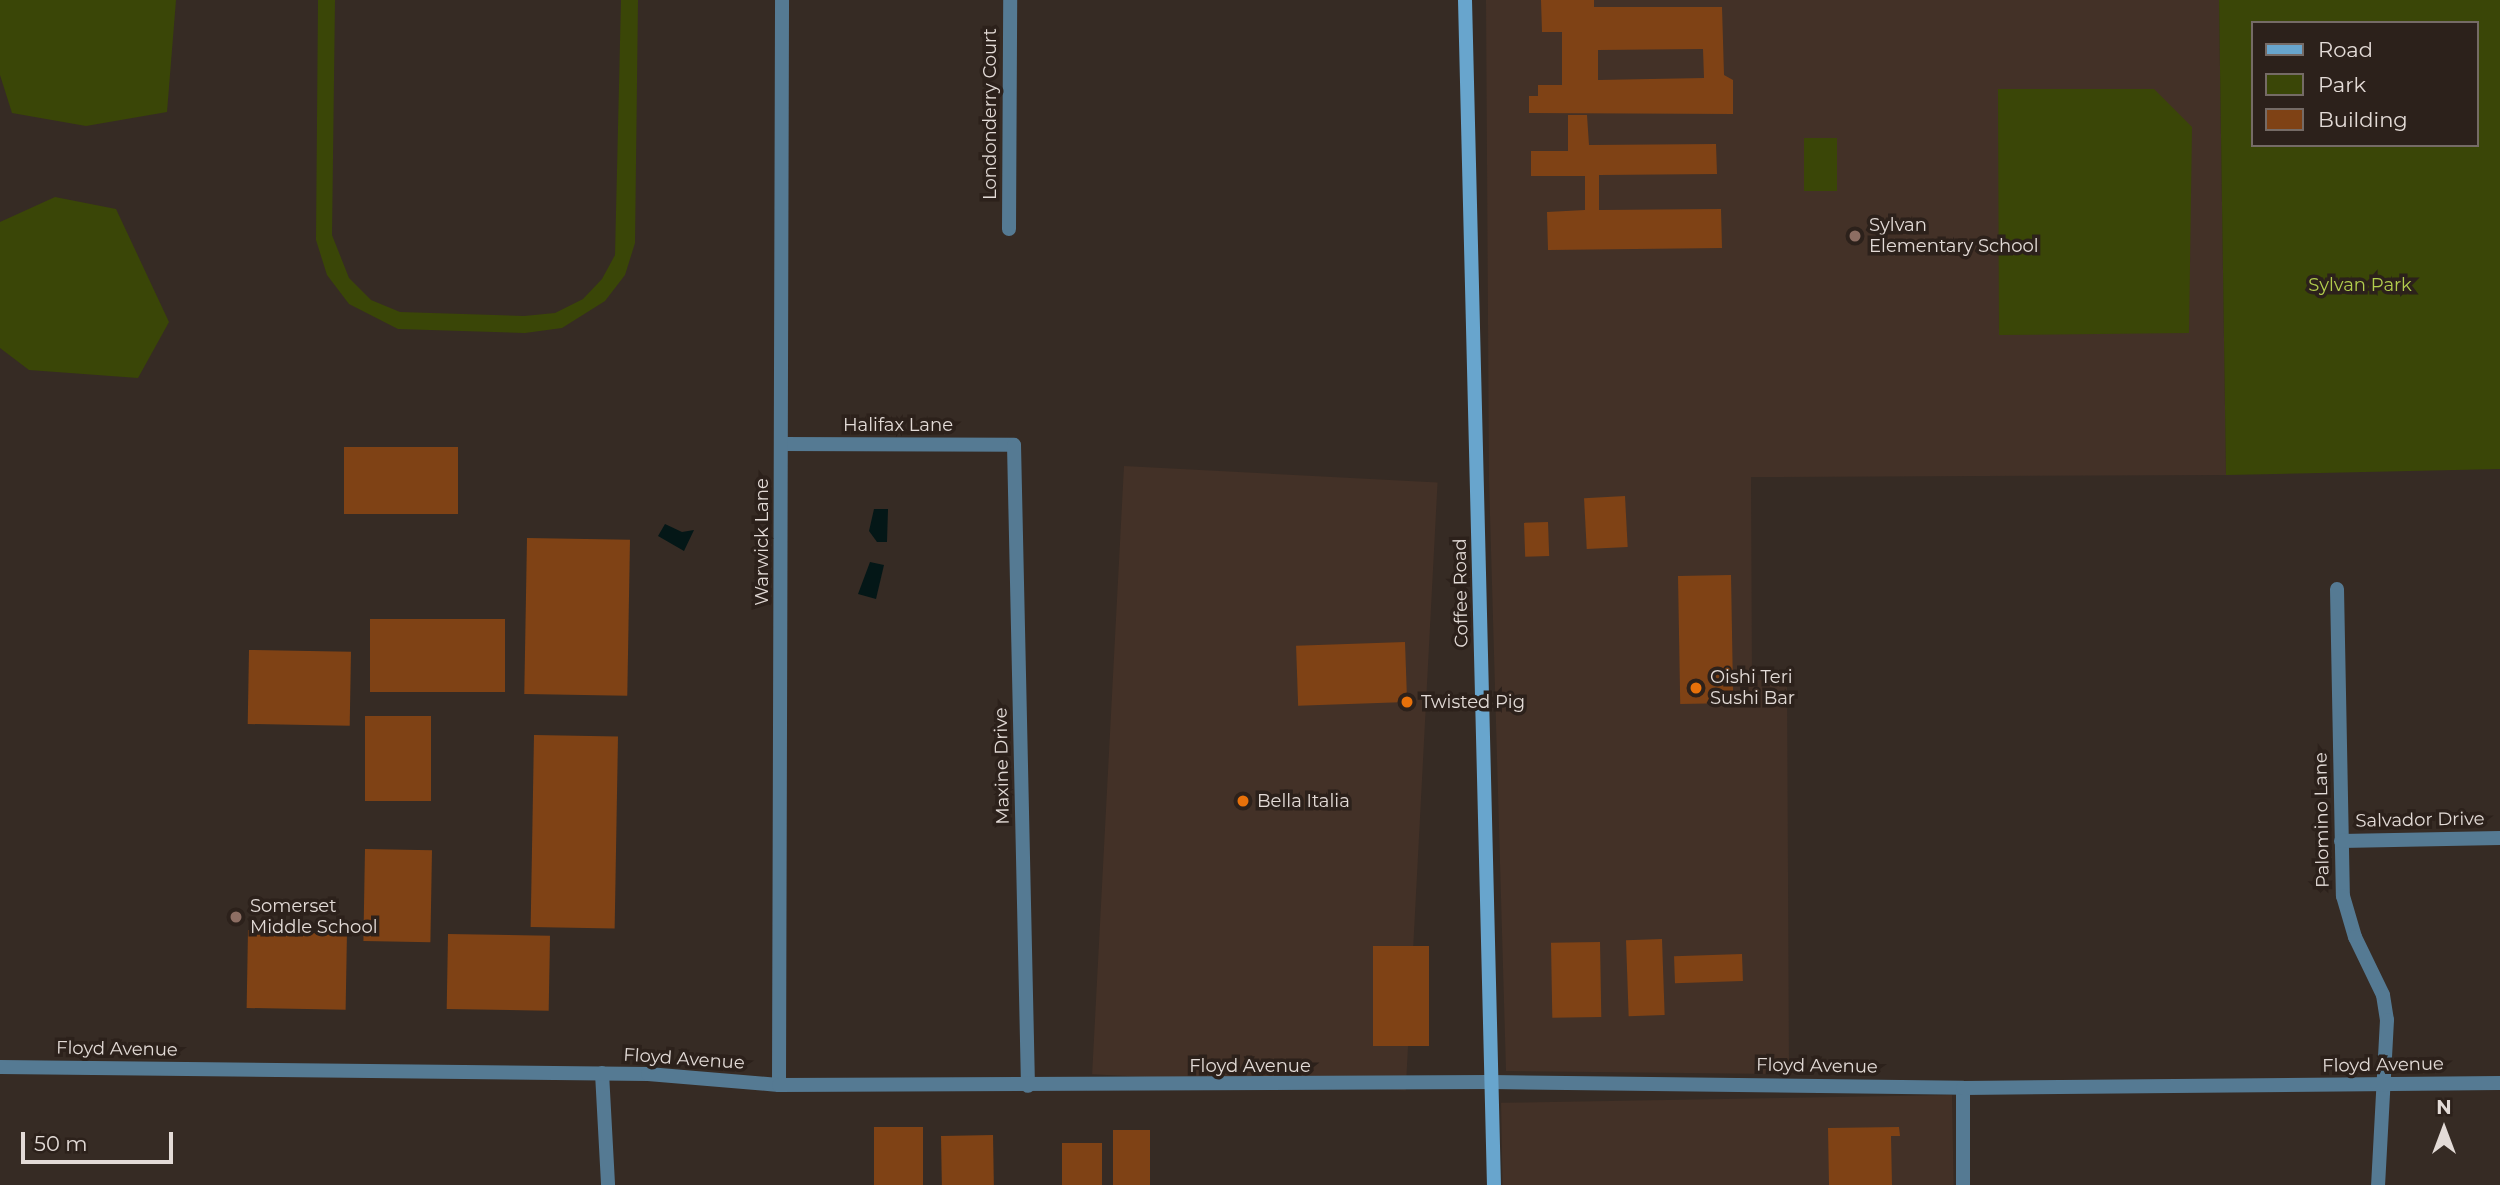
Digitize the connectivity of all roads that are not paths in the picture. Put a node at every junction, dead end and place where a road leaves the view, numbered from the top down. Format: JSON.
{"nodes":[{"id":1,"x":782,"y":0,"type":"edge"},
{"id":2,"x":1010,"y":0,"type":"edge"},
{"id":3,"x":1465,"y":0,"type":"edge"},
{"id":4,"x":1010,"y":229,"type":"dead end"},
{"id":5,"x":782,"y":443,"type":"junction"},
{"id":6,"x":1014,"y":445,"type":"joint"},
{"id":7,"x":2337,"y":589,"type":"dead end"},
{"id":8,"x":2500,"y":838,"type":"edge"},
{"id":9,"x":2341,"y":841,"type":"junction"},
{"id":10,"x":0,"y":1067,"type":"edge"},
{"id":11,"x":602,"y":1073,"type":"junction"},
{"id":12,"x":1491,"y":1082,"type":"junction"},
{"id":13,"x":2500,"y":1083,"type":"edge"},
{"id":14,"x":2385,"y":1084,"type":"junction"},
{"id":15,"x":779,"y":1085,"type":"junction"},
{"id":16,"x":1028,"y":1086,"type":"junction"},
{"id":17,"x":1963,"y":1088,"type":"junction"},
{"id":18,"x":608,"y":1185,"type":"edge"},
{"id":19,"x":1494,"y":1185,"type":"edge"},
{"id":20,"x":1963,"y":1185,"type":"edge"},
{"id":21,"x":2378,"y":1185,"type":"edge"}],
"edges":[{"from":1,"to":5,"type":"street","name":"Warwick Lane"},
{"from":2,"to":4,"type":"street","name":"Londonderry Court"},
{"from":3,"to":12,"type":"main road","name":"Coffee Road"},
{"from":5,"to":6,"type":"street","name":"Halifax Lane"},
{"from":5,"to":15,"type":"street","name":"Warwick Lane"},
{"from":6,"to":16,"type":"street","name":"Maxine Drive"},
{"from":7,"to":9,"type":"street","name":"Palomino Lane"},
{"from":8,"to":9,"type":"street","name":"Salvador Drive"},
{"from":9,"to":14,"type":"street","name":"Palomino Lane"},
{"from":10,"to":11,"type":"street","name":"Floyd Avenue"},
{"from":11,"to":15,"type":"street","name":"Floyd Avenue"},
{"from":11,"to":18,"type":"street"},
{"from":12,"to":16,"type":"street","name":"Floyd Avenue"},
{"from":12,"to":17,"type":"street","name":"Floyd Avenue"},
{"from":12,"to":19,"type":"main road","name":"Coffee Road"},
{"from":13,"to":14,"type":"street","name":"Floyd Avenue"},
{"from":14,"to":17,"type":"street","name":"Floyd Avenue"},
{"from":14,"to":21,"type":"street","name":"Palomino Lane"},
{"from":15,"to":16,"type":"street","name":"Floyd Avenue"},
{"from":17,"to":20,"type":"street"}]}
